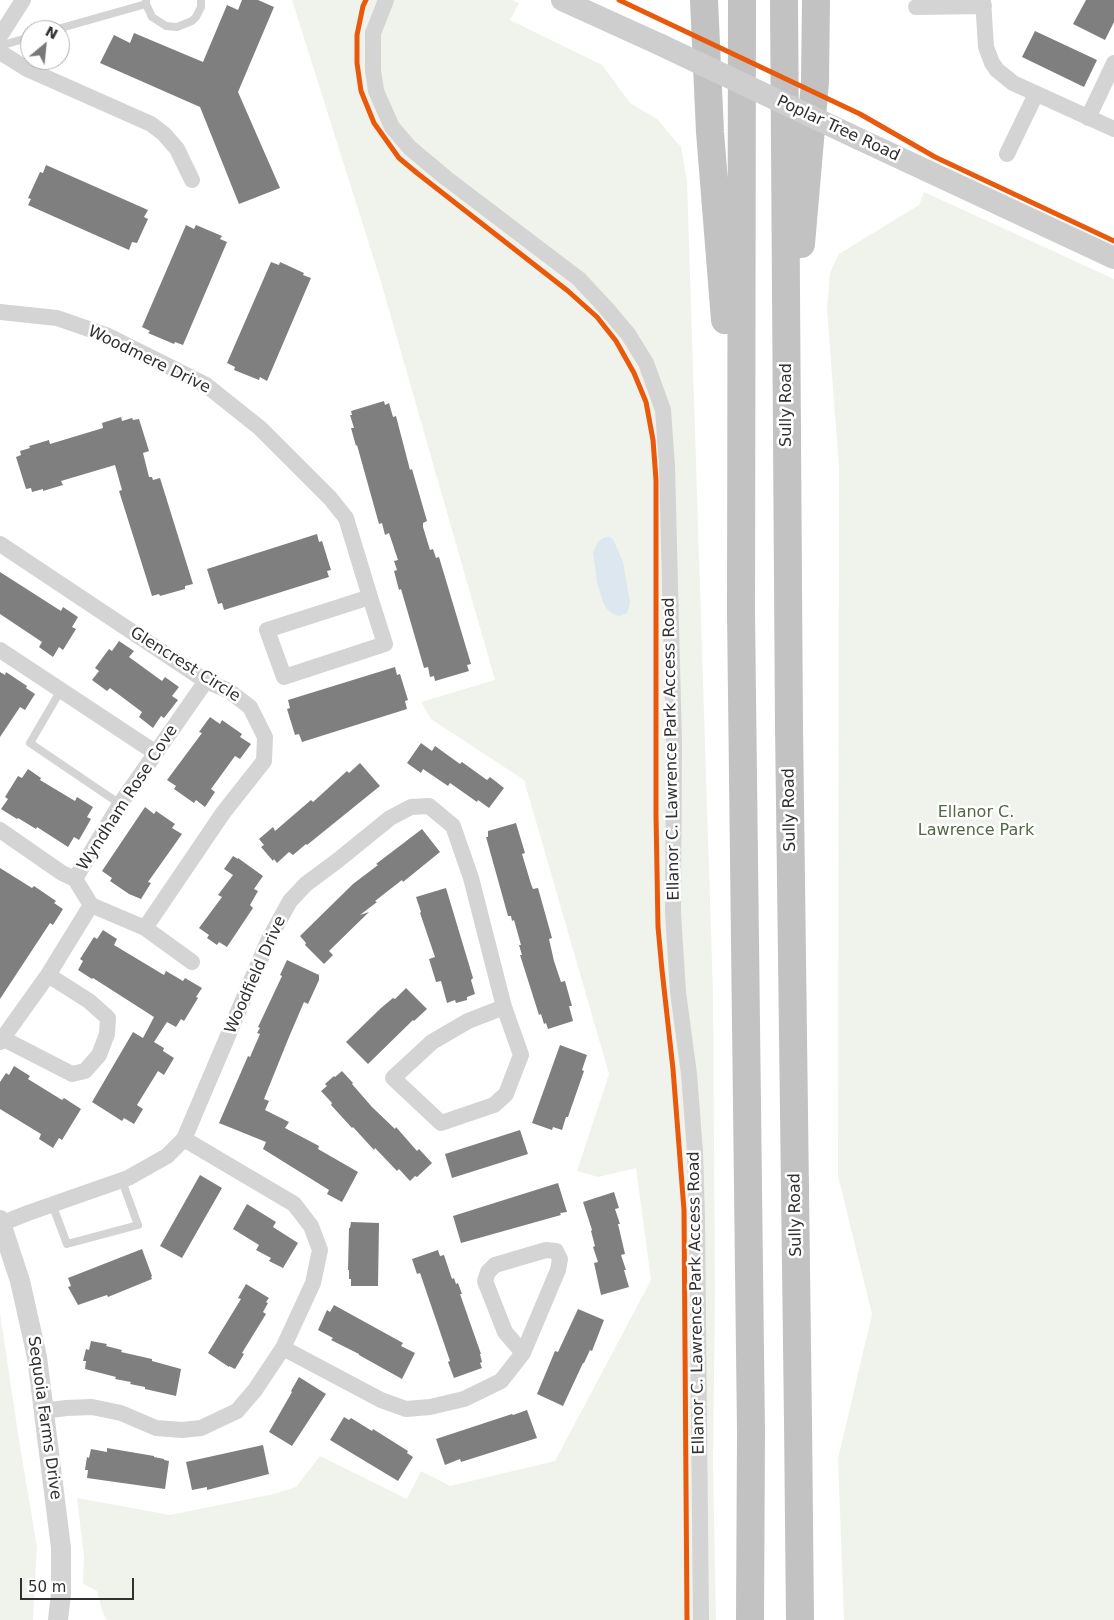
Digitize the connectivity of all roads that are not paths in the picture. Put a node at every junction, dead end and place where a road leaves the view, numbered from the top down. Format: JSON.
{"nodes":[{"id":1,"x":23,"y":0,"type":"edge"},
{"id":2,"x":201,"y":0,"type":"edge"},
{"id":3,"x":386,"y":0,"type":"edge"},
{"id":4,"x":562,"y":0,"type":"edge"},
{"id":5,"x":704,"y":0,"type":"edge"},
{"id":6,"x":742,"y":0,"type":"edge"},
{"id":7,"x":784,"y":0,"type":"edge"},
{"id":8,"x":816,"y":0,"type":"edge"},
{"id":9,"x":146,"y":2,"type":"edge"},
{"id":10,"x":983,"y":3,"type":"edge"},
{"id":11,"x":916,"y":7,"type":"dead end"},
{"id":12,"x":70,"y":25,"type":"edge"},
{"id":13,"x":0,"y":36,"type":"edge"},
{"id":14,"x":20,"y":40,"type":"edge"},
{"id":15,"x":0,"y":46,"type":"edge"},
{"id":16,"x":0,"y":52,"type":"edge"},
{"id":17,"x":1114,"y":63,"type":"edge"},
{"id":18,"x":1036,"y":94,"type":"junction"},
{"id":19,"x":1088,"y":118,"type":"junction"},
{"id":20,"x":1114,"y":130,"type":"edge"},
{"id":21,"x":1007,"y":154,"type":"dead end"},
{"id":22,"x":192,"y":180,"type":"dead end"},
{"id":23,"x":1114,"y":258,"type":"edge"},
{"id":24,"x":0,"y":312,"type":"edge"},
{"id":25,"x":787,"y":505,"type":"junction"},
{"id":26,"x":0,"y":544,"type":"edge"},
{"id":27,"x":370,"y":597,"type":"junction"},
{"id":28,"x":742,"y":613,"type":"junction"},
{"id":29,"x":0,"y":650,"type":"edge"},
{"id":30,"x":206,"y":681,"type":"junction"},
{"id":31,"x":61,"y":690,"type":"junction"},
{"id":32,"x":156,"y":753,"type":"junction"},
{"id":33,"x":120,"y":804,"type":"junction"},
{"id":34,"x":0,"y":830,"type":"edge"},
{"id":35,"x":75,"y":879,"type":"junction"},
{"id":36,"x":90,"y":905,"type":"junction"},
{"id":37,"x":145,"y":928,"type":"junction"},
{"id":38,"x":192,"y":962,"type":"dead end"},
{"id":39,"x":48,"y":974,"type":"junction"},
{"id":40,"x":504,"y":1007,"type":"junction"},
{"id":41,"x":1,"y":1039,"type":"edge"},
{"id":42,"x":184,"y":1139,"type":"junction"},
{"id":43,"x":122,"y":1180,"type":"junction"},
{"id":44,"x":52,"y":1204,"type":"junction"},
{"id":45,"x":0,"y":1222,"type":"edge"},
{"id":46,"x":283,"y":1348,"type":"junction"},
{"id":47,"x":524,"y":1353,"type":"junction"},
{"id":48,"x":44,"y":1411,"type":"junction"},
{"id":49,"x":58,"y":1620,"type":"edge"},
{"id":50,"x":701,"y":1620,"type":"edge"},
{"id":51,"x":750,"y":1620,"type":"edge"},
{"id":52,"x":800,"y":1620,"type":"edge"}],
"edges":[{"from":1,"to":13,"type":"street"},
{"from":2,"to":9,"type":"lane"},
{"from":3,"to":50,"type":"street","name":"Ellanor C. Lawrence Park Access Road"},
{"from":4,"to":23,"type":"main road","name":"Poplar Tree Road","bridge":true},
{"from":5,"to":28,"type":"highway"},
{"from":6,"to":28,"type":"highway"},
{"from":7,"to":25,"type":"highway","name":"Sully Road"},
{"from":8,"to":25,"type":"highway"},
{"from":9,"to":12,"type":"lane"},
{"from":10,"to":11,"type":"street"},
{"from":10,"to":18,"type":"street"},
{"from":14,"to":15,"type":"lane"},
{"from":16,"to":22,"type":"street"},
{"from":17,"to":19,"type":"street"},
{"from":18,"to":19,"type":"street"},
{"from":18,"to":21,"type":"street"},
{"from":19,"to":20,"type":"street"},
{"from":24,"to":27,"type":"street","name":"Woodmere Drive"},
{"from":25,"to":52,"type":"highway","name":"Sully Road"},
{"from":26,"to":30,"type":"street","name":"Glencrest Circle"},
{"from":27,"to":27,"type":"street","name":"Woodmere Drive"},
{"from":28,"to":51,"type":"highway"},
{"from":29,"to":31,"type":"street"},
{"from":30,"to":32,"type":"street","name":"Wyndham Rose Cove"},
{"from":30,"to":37,"type":"street","name":"Glencrest Circle"},
{"from":31,"to":32,"type":"street"},
{"from":31,"to":33,"type":"lane"},
{"from":32,"to":33,"type":"street","name":"Wyndham Rose Cove"},
{"from":33,"to":35,"type":"street","name":"Wyndham Rose Cove"},
{"from":34,"to":35,"type":"street"},
{"from":35,"to":36,"type":"street","name":"Wyndham Rose Cove"},
{"from":36,"to":37,"type":"street"},
{"from":36,"to":39,"type":"street"},
{"from":37,"to":38,"type":"street"},
{"from":39,"to":41,"type":"street"},
{"from":39,"to":41,"type":"street"},
{"from":40,"to":40,"type":"street","name":"Woodfield Drive"},
{"from":40,"to":42,"type":"street","name":"Woodfield Drive"},
{"from":42,"to":43,"type":"street","name":"Woodfield Drive"},
{"from":42,"to":46,"type":"street"},
{"from":43,"to":44,"type":"street","name":"Woodfield Drive"},
{"from":43,"to":44,"type":"lane"},
{"from":44,"to":45,"type":"street","name":"Woodfield Drive"},
{"from":45,"to":48,"type":"street","name":"Sequoia Farms Drive"},
{"from":46,"to":47,"type":"street"},
{"from":46,"to":48,"type":"street"},
{"from":47,"to":47,"type":"street"},
{"from":48,"to":49,"type":"street","name":"Sequoia Farms Drive"}]}
